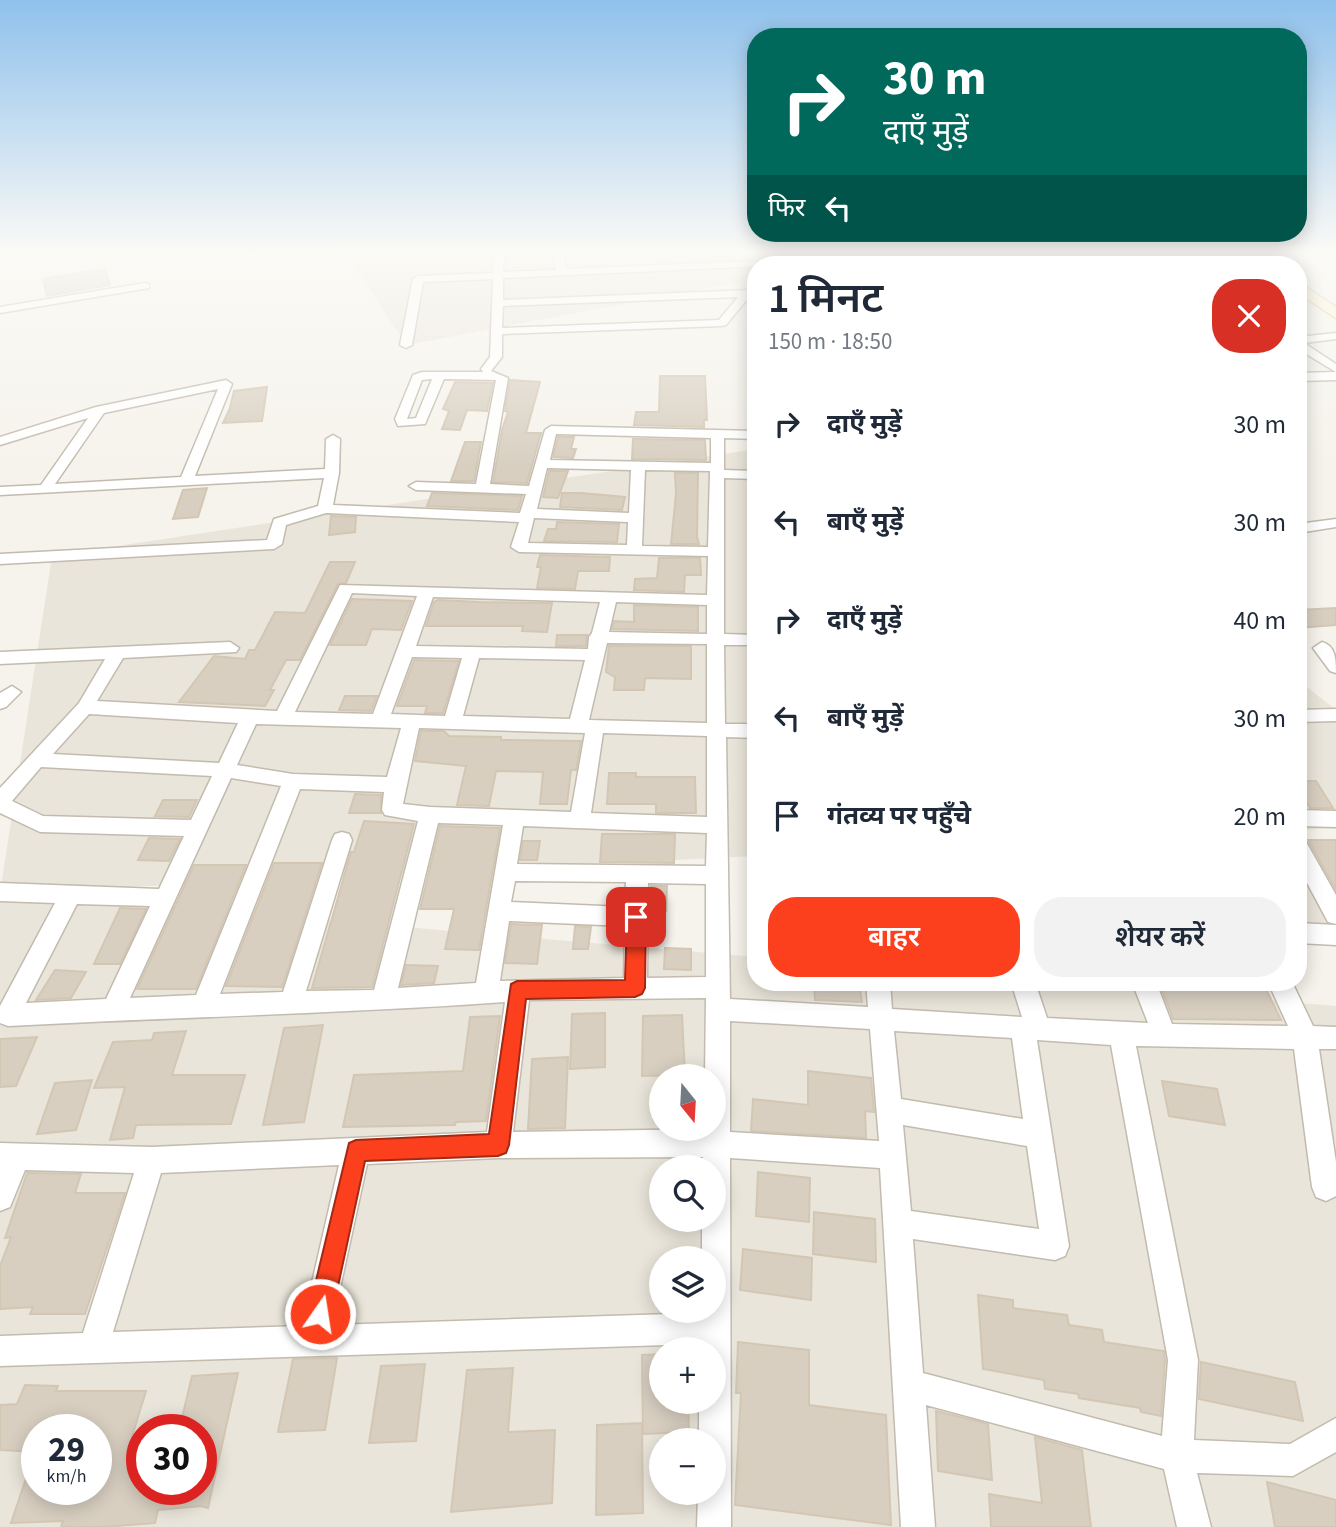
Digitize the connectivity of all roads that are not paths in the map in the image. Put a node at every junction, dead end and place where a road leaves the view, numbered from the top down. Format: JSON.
{"nodes":[{"id":1,"x":410,"y":324,"type":"edge"},
{"id":2,"x":496,"y":324,"type":"edge"},
{"id":3,"x":686,"y":324,"type":"edge"},
{"id":4,"x":496,"y":331,"type":"junction"},
{"id":5,"x":1336,"y":336,"type":"edge"},
{"id":6,"x":1307,"y":341,"type":"edge"},
{"id":7,"x":406,"y":345,"type":"dead end"},
{"id":8,"x":1307,"y":348,"type":"edge"},
{"id":9,"x":487,"y":369,"type":"dead end"},
{"id":10,"x":1336,"y":369,"type":"edge"},
{"id":11,"x":439,"y":376,"type":"dead end"},
{"id":12,"x":1336,"y":376,"type":"edge"},
{"id":13,"x":1307,"y":377,"type":"edge"},
{"id":14,"x":100,"y":410,"type":"junction"},
{"id":15,"x":718,"y":434,"type":"junction"},
{"id":16,"x":747,"y":435,"type":"edge"},
{"id":17,"x":333,"y":439,"type":"dead end"},
{"id":18,"x":0,"y":440,"type":"edge"},
{"id":19,"x":668,"y":450,"type":"junction"},
{"id":20,"x":542,"y":464,"type":"junction"},
{"id":21,"x":638,"y":466,"type":"junction"},
{"id":22,"x":717,"y":471,"type":"junction"},
{"id":23,"x":332,"y":474,"type":"junction"},
{"id":24,"x":747,"y":474,"type":"edge"},
{"id":25,"x":186,"y":481,"type":"junction"},
{"id":26,"x":416,"y":486,"type":"dead end"},
{"id":27,"x":46,"y":487,"type":"junction"},
{"id":28,"x":482,"y":488,"type":"junction"},
{"id":29,"x":534,"y":490,"type":"junction"},
{"id":30,"x":0,"y":491,"type":"edge"},
{"id":31,"x":325,"y":509,"type":"junction"},
{"id":32,"x":527,"y":516,"type":"junction"},
{"id":33,"x":635,"y":518,"type":"junction"},
{"id":34,"x":1336,"y":523,"type":"edge"},
{"id":35,"x":1307,"y":527,"type":"edge"},
{"id":36,"x":634,"y":550,"type":"junction"},
{"id":37,"x":716,"y":552,"type":"junction"},
{"id":38,"x":0,"y":559,"type":"edge"},
{"id":39,"x":427,"y":592,"type":"junction"},
{"id":40,"x":609,"y":598,"type":"junction"},
{"id":41,"x":715,"y":600,"type":"junction"},
{"id":42,"x":716,"y":639,"type":"junction"},
{"id":43,"x":747,"y":640,"type":"edge"},
{"id":44,"x":595,"y":646,"type":"junction"},
{"id":45,"x":1336,"y":647,"type":"edge"},
{"id":46,"x":230,"y":648,"type":"dead end"},
{"id":47,"x":405,"y":651,"type":"junction"},
{"id":48,"x":117,"y":653,"type":"junction"},
{"id":49,"x":472,"y":653,"type":"junction"},
{"id":50,"x":0,"y":658,"type":"edge"},
{"id":51,"x":1336,"y":667,"type":"edge"},
{"id":52,"x":85,"y":707,"type":"junction"},
{"id":53,"x":1336,"y":715,"type":"edge"},
{"id":54,"x":1307,"y":716,"type":"edge"},
{"id":55,"x":250,"y":717,"type":"junction"},
{"id":56,"x":283,"y":717,"type":"junction"},
{"id":57,"x":380,"y":720,"type":"junction"},
{"id":58,"x":412,"y":722,"type":"junction"},
{"id":59,"x":453,"y":722,"type":"junction"},
{"id":60,"x":587,"y":726,"type":"junction"},
{"id":61,"x":716,"y":730,"type":"junction"},
{"id":62,"x":747,"y":731,"type":"edge"},
{"id":63,"x":38,"y":760,"type":"junction"},
{"id":64,"x":225,"y":770,"type":"junction"},
{"id":65,"x":293,"y":781,"type":"junction"},
{"id":66,"x":394,"y":785,"type":"junction"},
{"id":67,"x":0,"y":802,"type":"edge"},
{"id":68,"x":429,"y":815,"type":"junction"},
{"id":69,"x":1307,"y":818,"type":"edge"},
{"id":70,"x":514,"y":819,"type":"junction"},
{"id":71,"x":1336,"y":819,"type":"edge"},
{"id":72,"x":580,"y":821,"type":"junction"},
{"id":73,"x":717,"y":825,"type":"junction"},
{"id":74,"x":197,"y":828,"type":"junction"},
{"id":75,"x":342,"y":840,"type":"dead end"},
{"id":76,"x":1307,"y":862,"type":"edge"},
{"id":77,"x":507,"y":872,"type":"junction"},
{"id":78,"x":637,"y":874,"type":"junction"},
{"id":79,"x":717,"y":875,"type":"junction"},
{"id":80,"x":0,"y":892,"type":"edge"},
{"id":81,"x":71,"y":894,"type":"junction"},
{"id":82,"x":164,"y":898,"type":"junction"},
{"id":83,"x":500,"y":911,"type":"junction"},
{"id":84,"x":1336,"y":915,"type":"edge"},
{"id":85,"x":636,"y":917,"type":"junction"},
{"id":86,"x":1307,"y":933,"type":"edge"},
{"id":87,"x":1336,"y":935,"type":"edge"},
{"id":88,"x":635,"y":988,"type":"junction"},
{"id":89,"x":517,"y":990,"type":"junction"},
{"id":90,"x":879,"y":991,"type":"edge"},
{"id":91,"x":1025,"y":991,"type":"edge"},
{"id":92,"x":1148,"y":991,"type":"edge"},
{"id":93,"x":1284,"y":991,"type":"edge"},
{"id":94,"x":486,"y":992,"type":"junction"},
{"id":95,"x":718,"y":998,"type":"junction"},
{"id":96,"x":383,"y":1000,"type":"junction"},
{"id":97,"x":291,"y":1003,"type":"junction"},
{"id":98,"x":204,"y":1005,"type":"junction"},
{"id":99,"x":113,"y":1009,"type":"junction"},
{"id":100,"x":882,"y":1020,"type":"junction"},
{"id":101,"x":1031,"y":1029,"type":"junction"},
{"id":102,"x":1121,"y":1034,"type":"junction"},
{"id":103,"x":1165,"y":1036,"type":"junction"},
{"id":104,"x":1305,"y":1036,"type":"junction"},
{"id":105,"x":1336,"y":1038,"type":"edge"},
{"id":106,"x":889,"y":1110,"type":"junction"},
{"id":107,"x":1039,"y":1135,"type":"junction"},
{"id":108,"x":717,"y":1143,"type":"junction"},
{"id":109,"x":498,"y":1145,"type":"junction"},
{"id":110,"x":356,"y":1151,"type":"junction"},
{"id":111,"x":893,"y":1155,"type":"junction"},
{"id":112,"x":9,"y":1156,"type":"edge"},
{"id":113,"x":152,"y":1160,"type":"junction"},
{"id":114,"x":1326,"y":1187,"type":"dead end"},
{"id":115,"x":0,"y":1197,"type":"edge"},
{"id":116,"x":898,"y":1223,"type":"junction"},
{"id":117,"x":716,"y":1328,"type":"junction"},
{"id":118,"x":314,"y":1341,"type":"junction"},
{"id":119,"x":93,"y":1348,"type":"junction"},
{"id":120,"x":0,"y":1351,"type":"edge"},
{"id":121,"x":908,"y":1385,"type":"junction"},
{"id":122,"x":1336,"y":1434,"type":"edge"},
{"id":123,"x":1177,"y":1456,"type":"junction"},
{"id":124,"x":715,"y":1527,"type":"edge"},
{"id":125,"x":918,"y":1527,"type":"edge"},
{"id":126,"x":1194,"y":1527,"type":"edge"}],
"edges":[{"from":1,"to":7,"type":"street"},
{"from":2,"to":4,"type":"street"},
{"from":3,"to":4,"type":"street"},
{"from":4,"to":9,"type":"street"},
{"from":5,"to":6,"type":"street"},
{"from":8,"to":10,"type":"street"},
{"from":11,"to":28,"type":"street"},
{"from":12,"to":13,"type":"street"},
{"from":14,"to":18,"type":"street"},
{"from":14,"to":25,"type":"street"},
{"from":14,"to":27,"type":"street"},
{"from":15,"to":16,"type":"street"},
{"from":15,"to":19,"type":"street"},
{"from":15,"to":22,"type":"street"},
{"from":17,"to":23,"type":"street"},
{"from":19,"to":20,"type":"street"},
{"from":19,"to":21,"type":"street"},
{"from":19,"to":22,"type":"street"},
{"from":20,"to":21,"type":"street"},
{"from":20,"to":29,"type":"street"},
{"from":21,"to":33,"type":"street"},
{"from":22,"to":24,"type":"street"},
{"from":22,"to":37,"type":"street"},
{"from":23,"to":25,"type":"street"},
{"from":23,"to":31,"type":"street"},
{"from":25,"to":27,"type":"street"},
{"from":26,"to":28,"type":"street"},
{"from":27,"to":30,"type":"street"},
{"from":28,"to":29,"type":"street"},
{"from":29,"to":32,"type":"street"},
{"from":31,"to":32,"type":"street"},
{"from":31,"to":38,"type":"street"},
{"from":32,"to":33,"type":"street"},
{"from":32,"to":36,"type":"street"},
{"from":33,"to":36,"type":"street"},
{"from":34,"to":35,"type":"street"},
{"from":36,"to":37,"type":"street"},
{"from":37,"to":41,"type":"street"},
{"from":39,"to":40,"type":"street"},
{"from":39,"to":47,"type":"street"},
{"from":39,"to":56,"type":"street"},
{"from":40,"to":41,"type":"street"},
{"from":40,"to":44,"type":"street"},
{"from":41,"to":42,"type":"street"},
{"from":42,"to":43,"type":"street"},
{"from":42,"to":44,"type":"street"},
{"from":42,"to":61,"type":"street"},
{"from":44,"to":49,"type":"street"},
{"from":44,"to":60,"type":"street"},
{"from":45,"to":51,"type":"street"},
{"from":46,"to":48,"type":"street"},
{"from":47,"to":49,"type":"street"},
{"from":47,"to":57,"type":"street"},
{"from":48,"to":50,"type":"street"},
{"from":48,"to":52,"type":"street"},
{"from":49,"to":59,"type":"street"},
{"from":52,"to":55,"type":"street"},
{"from":52,"to":63,"type":"street"},
{"from":53,"to":54,"type":"street"},
{"from":55,"to":56,"type":"street"},
{"from":55,"to":64,"type":"street"},
{"from":56,"to":57,"type":"street"},
{"from":57,"to":58,"type":"street"},
{"from":58,"to":59,"type":"street"},
{"from":58,"to":66,"type":"street"},
{"from":59,"to":60,"type":"street"},
{"from":60,"to":61,"type":"street"},
{"from":60,"to":72,"type":"street"},
{"from":61,"to":62,"type":"street"},
{"from":61,"to":73,"type":"street"},
{"from":63,"to":64,"type":"street"},
{"from":63,"to":67,"type":"street"},
{"from":64,"to":65,"type":"street"},
{"from":64,"to":74,"type":"street"},
{"from":65,"to":66,"type":"street"},
{"from":65,"to":98,"type":"street"},
{"from":66,"to":68,"type":"street"},
{"from":67,"to":74,"type":"street"},
{"from":68,"to":70,"type":"street"},
{"from":68,"to":96,"type":"street"},
{"from":69,"to":71,"type":"street"},
{"from":70,"to":72,"type":"street"},
{"from":70,"to":77,"type":"street"},
{"from":72,"to":73,"type":"street"},
{"from":73,"to":79,"type":"street"},
{"from":74,"to":82,"type":"street"},
{"from":75,"to":97,"type":"street"},
{"from":76,"to":84,"type":"street"},
{"from":77,"to":78,"type":"street"},
{"from":77,"to":83,"type":"street"},
{"from":78,"to":79,"type":"street"},
{"from":78,"to":85,"type":"street"},
{"from":79,"to":95,"type":"street"},
{"from":80,"to":81,"type":"street"},
{"from":81,"to":82,"type":"street"},
{"from":81,"to":99,"type":"street"},
{"from":82,"to":99,"type":"street"},
{"from":83,"to":85,"type":"street"},
{"from":83,"to":94,"type":"street"},
{"from":85,"to":88,"type":"street"},
{"from":86,"to":87,"type":"street"},
{"from":88,"to":89,"type":"street"},
{"from":88,"to":95,"type":"street"},
{"from":89,"to":94,"type":"street"},
{"from":89,"to":109,"type":"street"},
{"from":90,"to":100,"type":"street"},
{"from":91,"to":101,"type":"street"},
{"from":92,"to":103,"type":"street"},
{"from":93,"to":104,"type":"street"},
{"from":94,"to":96,"type":"street"},
{"from":95,"to":100,"type":"street"},
{"from":95,"to":108,"type":"street"},
{"from":96,"to":97,"type":"street"},
{"from":97,"to":98,"type":"street"},
{"from":98,"to":99,"type":"street"},
{"from":100,"to":101,"type":"street"},
{"from":100,"to":106,"type":"street"},
{"from":101,"to":102,"type":"street"},
{"from":101,"to":107,"type":"street"},
{"from":102,"to":103,"type":"street"},
{"from":102,"to":123,"type":"street"},
{"from":103,"to":104,"type":"street"},
{"from":104,"to":105,"type":"street"},
{"from":104,"to":114,"type":"street"},
{"from":106,"to":107,"type":"street"},
{"from":106,"to":111,"type":"street"},
{"from":107,"to":116,"type":"street"},
{"from":108,"to":109,"type":"street"},
{"from":108,"to":111,"type":"street"},
{"from":108,"to":117,"type":"street"},
{"from":109,"to":110,"type":"street"},
{"from":110,"to":113,"type":"street"},
{"from":110,"to":118,"type":"street"},
{"from":111,"to":116,"type":"street"},
{"from":112,"to":113,"type":"street"},
{"from":112,"to":115,"type":"street"},
{"from":113,"to":119,"type":"street"},
{"from":116,"to":121,"type":"street"},
{"from":117,"to":118,"type":"street"},
{"from":117,"to":124,"type":"street"},
{"from":118,"to":119,"type":"street"},
{"from":119,"to":120,"type":"street"},
{"from":121,"to":123,"type":"street"},
{"from":121,"to":125,"type":"street"},
{"from":122,"to":123,"type":"street"},
{"from":123,"to":126,"type":"street"}]}
